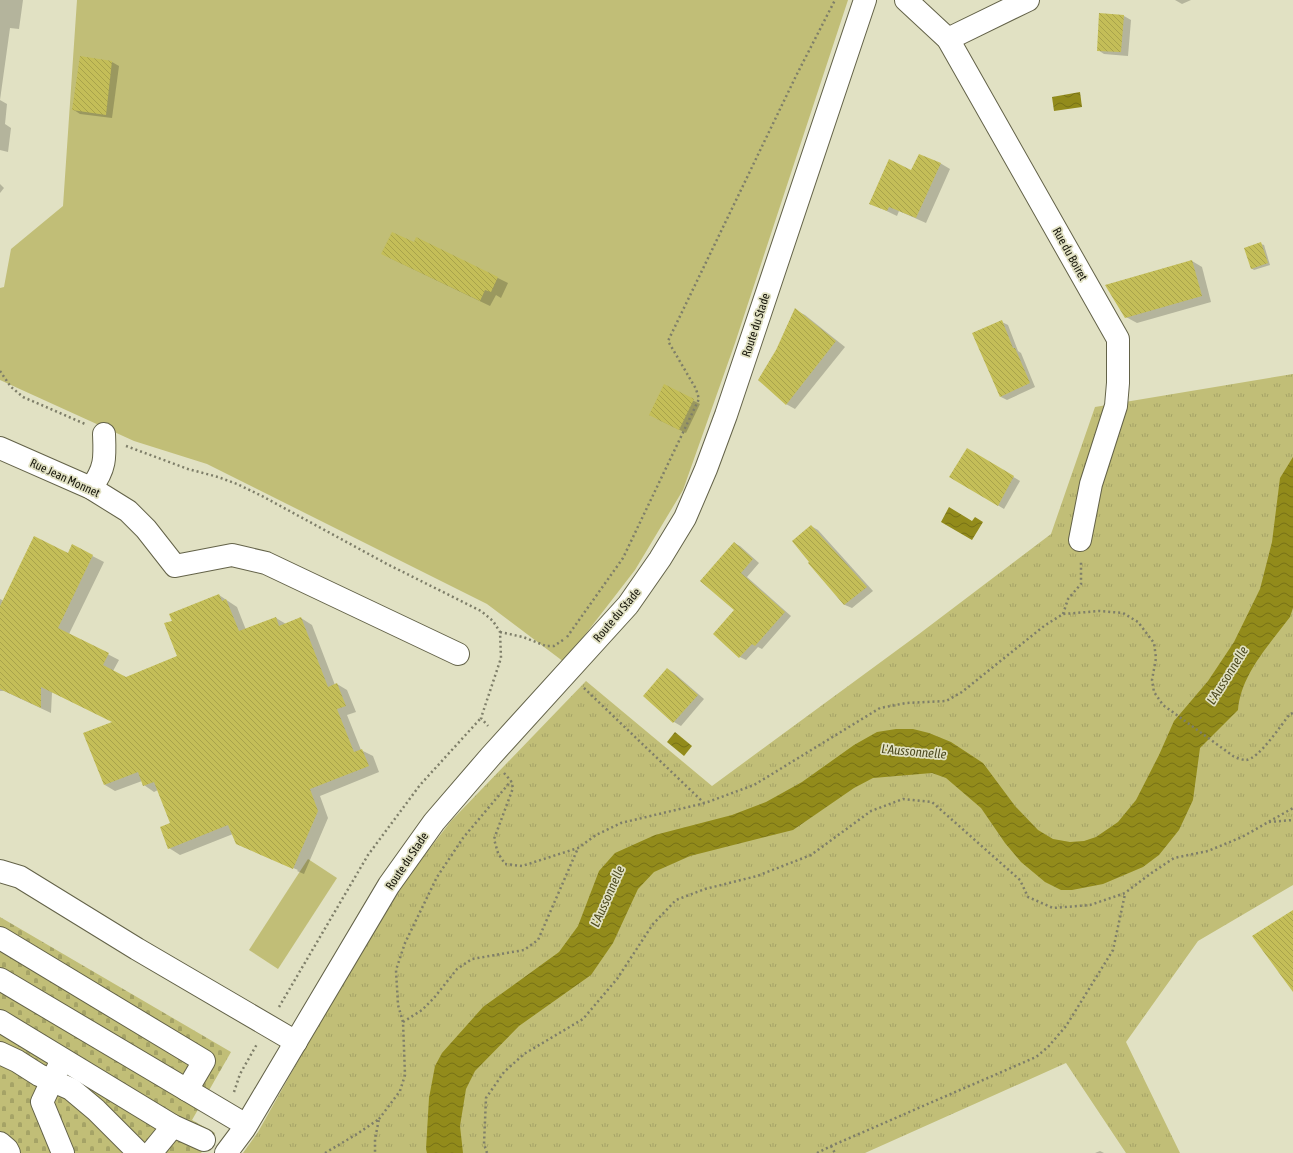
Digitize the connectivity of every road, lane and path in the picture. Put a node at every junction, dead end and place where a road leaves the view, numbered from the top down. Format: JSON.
{"nodes":[{"id":1,"x":835,"y":0,"type":"edge"},
{"id":2,"x":865,"y":0,"type":"edge"},
{"id":3,"x":906,"y":0,"type":"edge"},
{"id":4,"x":1028,"y":0,"type":"edge"},
{"id":5,"x":948,"y":39,"type":"junction"},
{"id":6,"x":0,"y":371,"type":"edge"},
{"id":7,"x":104,"y":434,"type":"junction"},
{"id":8,"x":0,"y":448,"type":"edge"},
{"id":9,"x":92,"y":488,"type":"junction"},
{"id":10,"x":1080,"y":540,"type":"joint"},
{"id":11,"x":1063,"y":614,"type":"junction"},
{"id":12,"x":500,"y":632,"type":"junction"},
{"id":13,"x":458,"y":654,"type":"dead end"},
{"id":14,"x":567,"y":672,"type":"junction"},
{"id":15,"x":1293,"y":713,"type":"edge"},
{"id":16,"x":480,"y":718,"type":"junction"},
{"id":17,"x":504,"y":742,"type":"junction"},
{"id":18,"x":490,"y":758,"type":"junction"},
{"id":19,"x":511,"y":781,"type":"junction"},
{"id":20,"x":705,"y":803,"type":"junction"},
{"id":21,"x":1293,"y":808,"type":"edge"},
{"id":22,"x":1293,"y":820,"type":"edge"},
{"id":23,"x":1269,"y":822,"type":"junction"},
{"id":24,"x":578,"y":848,"type":"junction"},
{"id":25,"x":0,"y":871,"type":"edge"},
{"id":26,"x":1125,"y":893,"type":"junction"},
{"id":27,"x":0,"y":938,"type":"edge"},
{"id":28,"x":0,"y":979,"type":"edge"},
{"id":29,"x":82,"y":988,"type":"junction"},
{"id":30,"x":64,"y":1017,"type":"junction"},
{"id":31,"x":0,"y":1021,"type":"edge"},
{"id":32,"x":403,"y":1022,"type":"junction"},
{"id":33,"x":268,"y":1025,"type":"junction"},
{"id":34,"x":296,"y":1042,"type":"junction"},
{"id":35,"x":0,"y":1053,"type":"edge"},
{"id":36,"x":62,"y":1059,"type":"junction"},
{"id":37,"x":52,"y":1081,"type":"junction"},
{"id":38,"x":187,"y":1090,"type":"junction"},
{"id":39,"x":379,"y":1119,"type":"junction"},
{"id":40,"x":237,"y":1120,"type":"junction"},
{"id":41,"x":173,"y":1126,"type":"junction"},
{"id":42,"x":204,"y":1140,"type":"dead end"},
{"id":43,"x":0,"y":1143,"type":"edge"},
{"id":44,"x":831,"y":1146,"type":"junction"},
{"id":45,"x":10,"y":1153,"type":"edge"},
{"id":46,"x":63,"y":1153,"type":"edge"},
{"id":47,"x":139,"y":1153,"type":"edge"},
{"id":48,"x":151,"y":1153,"type":"edge"},
{"id":49,"x":226,"y":1153,"type":"edge"},
{"id":50,"x":325,"y":1153,"type":"edge"},
{"id":51,"x":375,"y":1153,"type":"edge"},
{"id":52,"x":487,"y":1153,"type":"edge"},
{"id":53,"x":817,"y":1153,"type":"edge"},
{"id":54,"x":834,"y":1153,"type":"edge"}],
"edges":[{"from":1,"to":12,"type":"path"},
{"from":2,"to":14,"type":"main road","name":"Route du Stade"},
{"from":3,"to":5,"type":"main road","name":"Rue du Boiret"},
{"from":4,"to":5,"type":"main road"},
{"from":5,"to":10,"type":"main road","name":"Rue du Boiret"},
{"from":6,"to":7,"type":"path"},
{"from":7,"to":9,"type":"main road"},
{"from":7,"to":12,"type":"path"},
{"from":8,"to":9,"type":"main road","name":"Rue Jean Monnet"},
{"from":9,"to":13,"type":"main road","name":"Rue Jean Monnet"},
{"from":10,"to":11,"type":"path"},
{"from":11,"to":15,"type":"path"},
{"from":11,"to":20,"type":"path"},
{"from":12,"to":16,"type":"path"},
{"from":14,"to":17,"type":"main road","name":"Route du Stade"},
{"from":14,"to":20,"type":"path"},
{"from":16,"to":17,"type":"path"},
{"from":16,"to":33,"type":"path"},
{"from":17,"to":18,"type":"main road","name":"Route du Stade"},
{"from":18,"to":19,"type":"path"},
{"from":18,"to":34,"type":"main road","name":"Route du Stade"},
{"from":19,"to":24,"type":"path"},
{"from":19,"to":32,"type":"path"},
{"from":20,"to":24,"type":"path"},
{"from":21,"to":23,"type":"path"},
{"from":22,"to":23,"type":"path"},
{"from":23,"to":26,"type":"path"},
{"from":24,"to":32,"type":"path"},
{"from":25,"to":33,"type":"main road"},
{"from":26,"to":44,"type":"path"},
{"from":26,"to":52,"type":"path"},
{"from":27,"to":29,"type":"main road"},
{"from":28,"to":30,"type":"main road"},
{"from":29,"to":30,"type":"main road"},
{"from":29,"to":38,"type":"main road"},
{"from":30,"to":38,"type":"main road"},
{"from":31,"to":36,"type":"main road"},
{"from":32,"to":39,"type":"path"},
{"from":33,"to":34,"type":"main road"},
{"from":33,"to":40,"type":"path"},
{"from":34,"to":40,"type":"main road","name":"Route du Stade"},
{"from":35,"to":37,"type":"main road"},
{"from":36,"to":37,"type":"main road"},
{"from":36,"to":41,"type":"main road"},
{"from":37,"to":46,"type":"main road"},
{"from":37,"to":47,"type":"main road"},
{"from":38,"to":40,"type":"main road"},
{"from":39,"to":50,"type":"path"},
{"from":39,"to":51,"type":"path"},
{"from":40,"to":49,"type":"main road","name":"Route du Stade"},
{"from":41,"to":42,"type":"main road"},
{"from":41,"to":48,"type":"main road"},
{"from":43,"to":45,"type":"main road"},
{"from":44,"to":53,"type":"path"},
{"from":44,"to":54,"type":"path"}]}
